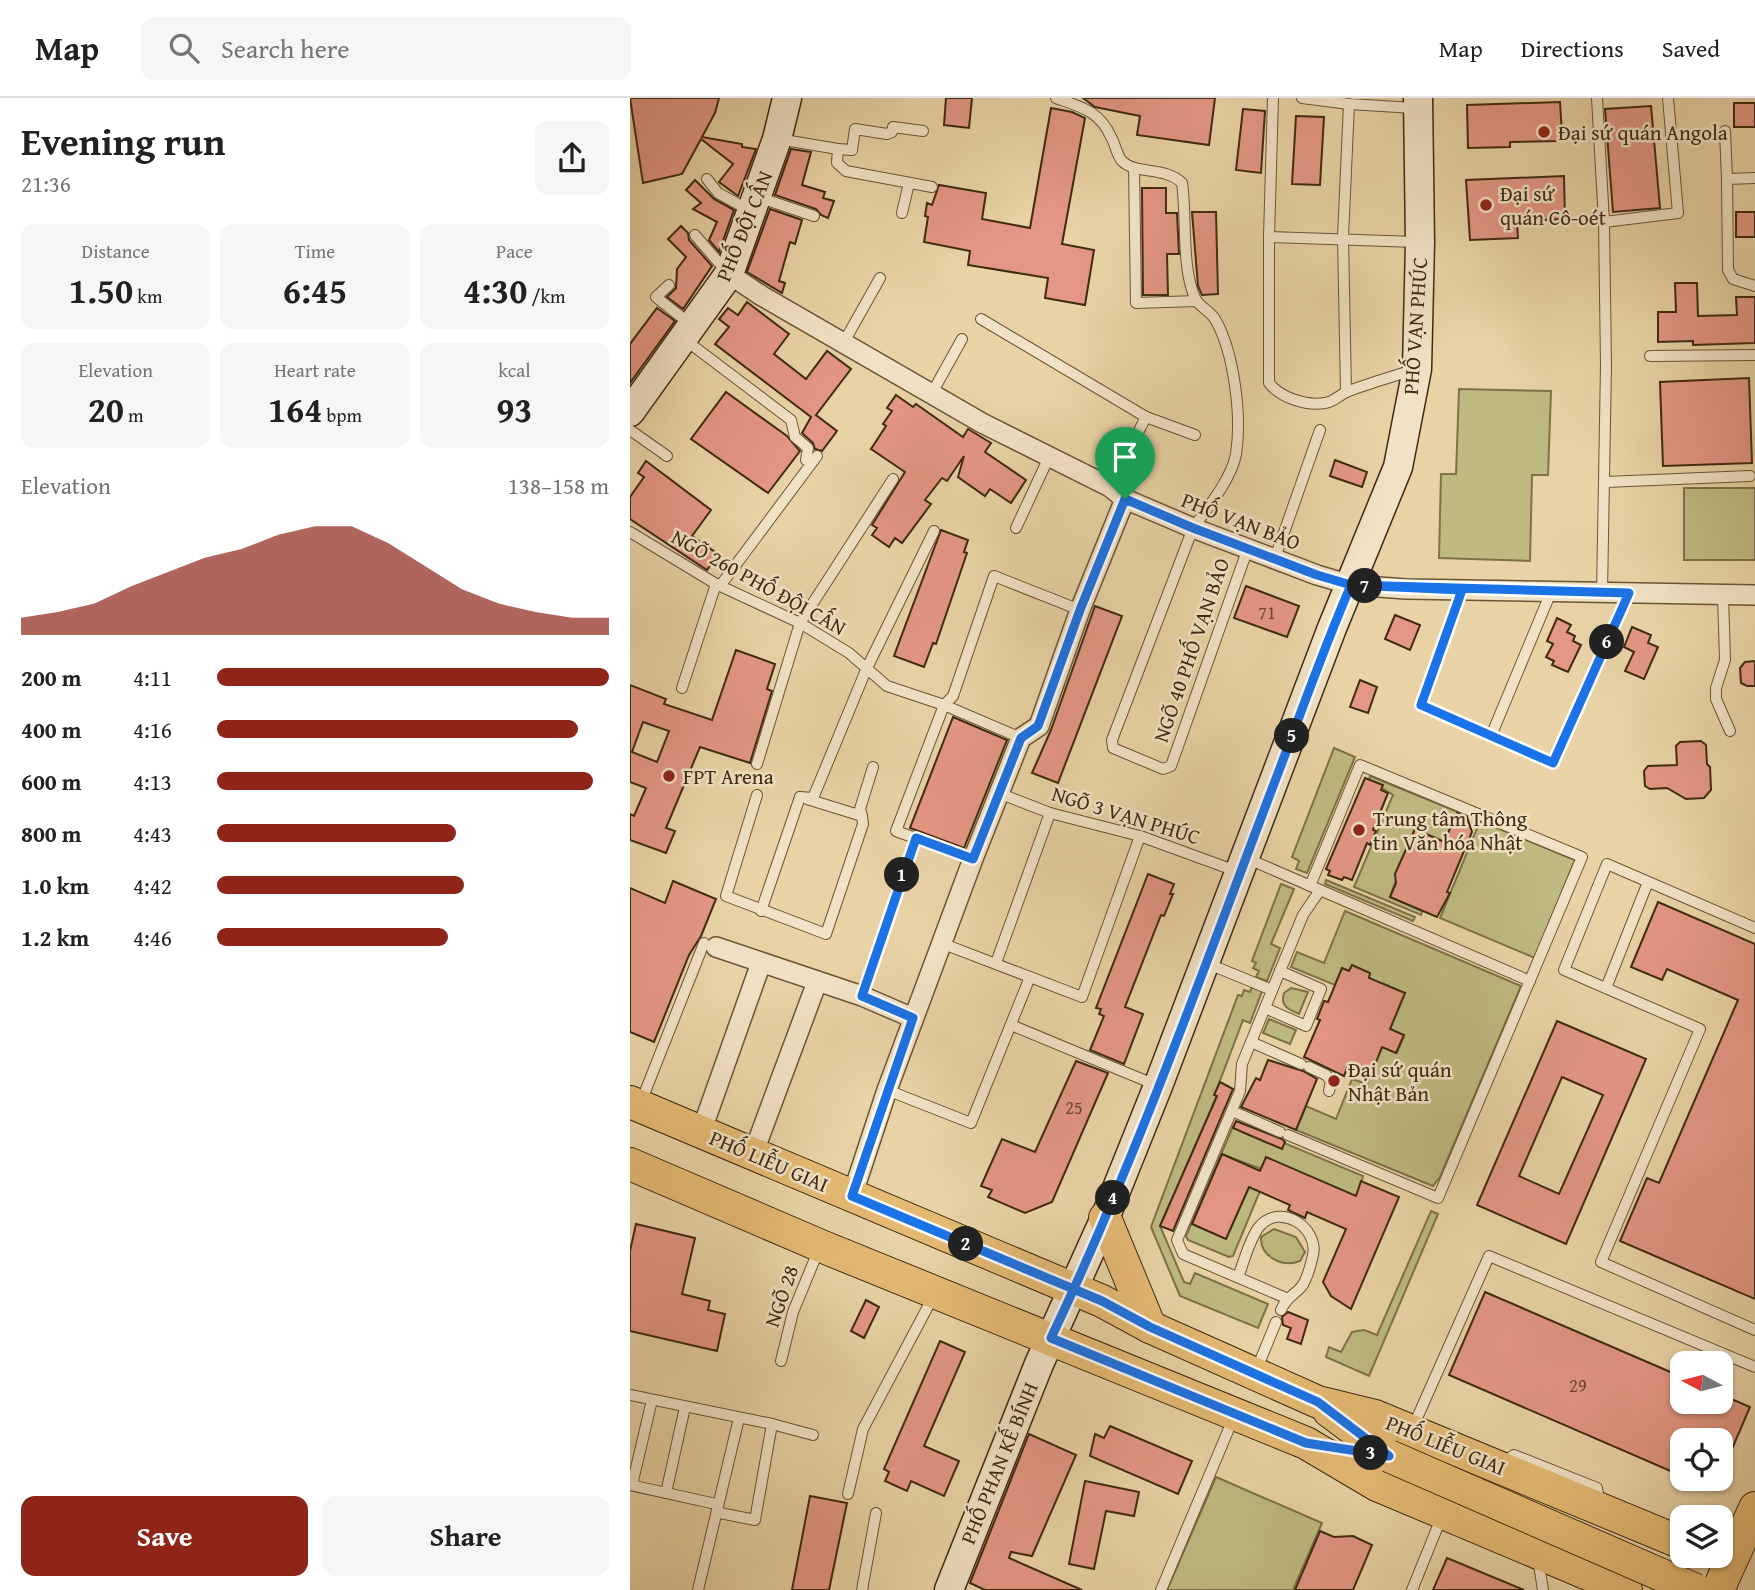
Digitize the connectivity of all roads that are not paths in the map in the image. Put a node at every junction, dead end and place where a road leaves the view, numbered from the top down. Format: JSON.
{"nodes":[{"id":1,"x":787,"y":98,"type":"edge"},
{"id":2,"x":1056,"y":98,"type":"edge"},
{"id":3,"x":1273,"y":98,"type":"edge"},
{"id":4,"x":1302,"y":98,"type":"edge"},
{"id":5,"x":1597,"y":98,"type":"edge"},
{"id":6,"x":1668,"y":98,"type":"edge"},
{"id":7,"x":1418,"y":103,"type":"edge"},
{"id":8,"x":1349,"y":104,"type":"junction"},
{"id":9,"x":923,"y":131,"type":"dead end"},
{"id":10,"x":1724,"y":131,"type":"dead end"},
{"id":11,"x":777,"y":139,"type":"junction"},
{"id":12,"x":838,"y":149,"type":"junction"},
{"id":13,"x":1134,"y":168,"type":"junction"},
{"id":14,"x":1755,"y":178,"type":"edge"},
{"id":15,"x":706,"y":179,"type":"dead end"},
{"id":16,"x":1727,"y":179,"type":"junction"},
{"id":17,"x":909,"y":183,"type":"junction"},
{"id":18,"x":932,"y":187,"type":"dead end"},
{"id":19,"x":755,"y":204,"type":"junction"},
{"id":20,"x":902,"y":213,"type":"dead end"},
{"id":21,"x":814,"y":216,"type":"dead end"},
{"id":22,"x":1604,"y":222,"type":"junction"},
{"id":23,"x":695,"y":235,"type":"dead end"},
{"id":24,"x":1269,"y":237,"type":"junction"},
{"id":25,"x":1343,"y":237,"type":"junction"},
{"id":26,"x":1420,"y":242,"type":"junction"},
{"id":27,"x":729,"y":274,"type":"junction"},
{"id":28,"x":880,"y":278,"type":"dead end"},
{"id":29,"x":669,"y":285,"type":"dead end"},
{"id":30,"x":1755,"y":286,"type":"edge"},
{"id":31,"x":1197,"y":301,"type":"junction"},
{"id":32,"x":981,"y":319,"type":"dead end"},
{"id":33,"x":689,"y":333,"type":"junction"},
{"id":34,"x":962,"y":339,"type":"dead end"},
{"id":35,"x":844,"y":342,"type":"junction"},
{"id":36,"x":1755,"y":355,"type":"edge"},
{"id":37,"x":1650,"y":356,"type":"dead end"},
{"id":38,"x":1417,"y":369,"type":"junction"},
{"id":39,"x":1346,"y":392,"type":"junction"},
{"id":40,"x":932,"y":393,"type":"junction"},
{"id":41,"x":633,"y":403,"type":"edge"},
{"id":42,"x":1146,"y":417,"type":"junction"},
{"id":43,"x":630,"y":430,"type":"edge"},
{"id":44,"x":1320,"y":430,"type":"dead end"},
{"id":45,"x":1195,"y":435,"type":"dead end"},
{"id":46,"x":667,"y":456,"type":"dead end"},
{"id":47,"x":817,"y":456,"type":"dead end"},
{"id":48,"x":1049,"y":457,"type":"junction"},
{"id":49,"x":806,"y":460,"type":"dead end"},
{"id":50,"x":1750,"y":476,"type":"dead end"},
{"id":51,"x":893,"y":479,"type":"dead end"},
{"id":52,"x":1605,"y":482,"type":"junction"},
{"id":53,"x":1117,"y":493,"type":"junction"},
{"id":54,"x":1016,"y":528,"type":"dead end"},
{"id":55,"x":1193,"y":528,"type":"junction"},
{"id":56,"x":934,"y":531,"type":"dead end"},
{"id":57,"x":630,"y":532,"type":"edge"},
{"id":58,"x":1248,"y":547,"type":"junction"},
{"id":59,"x":1275,"y":558,"type":"junction"},
{"id":60,"x":718,"y":585,"type":"junction"},
{"id":61,"x":1351,"y":585,"type":"junction"},
{"id":62,"x":1462,"y":590,"type":"junction"},
{"id":63,"x":1551,"y":592,"type":"junction"},
{"id":64,"x":1602,"y":593,"type":"junction"},
{"id":65,"x":1629,"y":593,"type":"junction"},
{"id":66,"x":1723,"y":595,"type":"junction"},
{"id":67,"x":1755,"y":595,"type":"edge"},
{"id":68,"x":1080,"y":610,"type":"junction"},
{"id":69,"x":800,"y":623,"type":"junction"},
{"id":70,"x":866,"y":670,"type":"junction"},
{"id":71,"x":682,"y":688,"type":"dead end"},
{"id":72,"x":944,"y":705,"type":"junction"},
{"id":73,"x":1730,"y":731,"type":"dead end"},
{"id":74,"x":1492,"y":736,"type":"junction"},
{"id":75,"x":1021,"y":738,"type":"junction"},
{"id":76,"x":757,"y":764,"type":"dead end"},
{"id":77,"x":873,"y":767,"type":"dead end"},
{"id":78,"x":1001,"y":794,"type":"junction"},
{"id":79,"x":757,"y":795,"type":"dead end"},
{"id":80,"x":800,"y":797,"type":"junction"},
{"id":81,"x":1050,"y":813,"type":"junction"},
{"id":82,"x":862,"y":816,"type":"junction"},
{"id":83,"x":1140,"y":836,"type":"junction"},
{"id":84,"x":916,"y":838,"type":"junction"},
{"id":85,"x":973,"y":859,"type":"junction"},
{"id":86,"x":1243,"y":865,"type":"junction"},
{"id":87,"x":1648,"y":882,"type":"junction"},
{"id":88,"x":1310,"y":886,"type":"junction"},
{"id":89,"x":1321,"y":890,"type":"junction"},
{"id":90,"x":761,"y":911,"type":"junction"},
{"id":91,"x":1755,"y":928,"type":"edge"},
{"id":92,"x":941,"y":943,"type":"junction"},
{"id":93,"x":710,"y":945,"type":"joint"},
{"id":94,"x":761,"y":962,"type":"junction"},
{"id":95,"x":996,"y":963,"type":"junction"},
{"id":96,"x":1206,"y":963,"type":"junction"},
{"id":97,"x":1280,"y":971,"type":"junction"},
{"id":98,"x":1030,"y":977,"type":"junction"},
{"id":99,"x":1530,"y":981,"type":"junction"},
{"id":100,"x":817,"y":982,"type":"junction"},
{"id":101,"x":1606,"y":988,"type":"junction"},
{"id":102,"x":1272,"y":989,"type":"junction"},
{"id":103,"x":862,"y":996,"type":"junction"},
{"id":104,"x":1265,"y":1008,"type":"junction"},
{"id":105,"x":913,"y":1018,"type":"junction"},
{"id":106,"x":1011,"y":1025,"type":"junction"},
{"id":107,"x":1251,"y":1042,"type":"junction"},
{"id":108,"x":1158,"y":1086,"type":"junction"},
{"id":109,"x":887,"y":1090,"type":"junction"},
{"id":110,"x":1329,"y":1091,"type":"dead end"},
{"id":111,"x":635,"y":1104,"type":"edge"},
{"id":112,"x":1231,"y":1111,"type":"junction"},
{"id":113,"x":701,"y":1132,"type":"junction"},
{"id":114,"x":753,"y":1154,"type":"junction"},
{"id":115,"x":630,"y":1164,"type":"edge"},
{"id":116,"x":852,"y":1196,"type":"junction"},
{"id":117,"x":1105,"y":1218,"type":"junction"},
{"id":118,"x":821,"y":1246,"type":"junction"},
{"id":119,"x":1238,"y":1277,"type":"junction"},
{"id":120,"x":1074,"y":1289,"type":"junction"},
{"id":121,"x":935,"y":1292,"type":"junction"},
{"id":122,"x":1286,"y":1298,"type":"junction"},
{"id":123,"x":1281,"y":1310,"type":"dead end"},
{"id":124,"x":1276,"y":1322,"type":"dead end"},
{"id":125,"x":1150,"y":1327,"type":"junction"},
{"id":126,"x":1755,"y":1330,"type":"edge"},
{"id":127,"x":1051,"y":1338,"type":"junction"},
{"id":128,"x":780,"y":1361,"type":"dead end"},
{"id":129,"x":1755,"y":1367,"type":"edge"},
{"id":130,"x":1255,"y":1375,"type":"junction"},
{"id":131,"x":630,"y":1395,"type":"edge"},
{"id":132,"x":652,"y":1400,"type":"junction"},
{"id":133,"x":1318,"y":1402,"type":"junction"},
{"id":134,"x":685,"y":1407,"type":"junction"},
{"id":135,"x":1235,"y":1416,"type":"junction"},
{"id":136,"x":738,"y":1418,"type":"junction"},
{"id":137,"x":772,"y":1424,"type":"junction"},
{"id":138,"x":1411,"y":1430,"type":"junction"},
{"id":139,"x":813,"y":1435,"type":"dead end"},
{"id":140,"x":1306,"y":1443,"type":"junction"},
{"id":141,"x":1389,"y":1456,"type":"junction"},
{"id":142,"x":631,"y":1485,"type":"edge"},
{"id":143,"x":666,"y":1493,"type":"junction"},
{"id":144,"x":848,"y":1494,"type":"dead end"},
{"id":145,"x":716,"y":1504,"type":"junction"},
{"id":146,"x":1755,"y":1507,"type":"edge"},
{"id":147,"x":1607,"y":1512,"type":"junction"},
{"id":148,"x":876,"y":1513,"type":"dead end"},
{"id":149,"x":1443,"y":1513,"type":"junction"},
{"id":150,"x":1670,"y":1534,"type":"edge"},
{"id":151,"x":1536,"y":1552,"type":"junction"},
{"id":152,"x":1733,"y":1554,"type":"edge"},
{"id":153,"x":1589,"y":1574,"type":"junction"},
{"id":154,"x":698,"y":1590,"type":"edge"},
{"id":155,"x":862,"y":1590,"type":"edge"},
{"id":156,"x":949,"y":1590,"type":"edge"},
{"id":157,"x":1161,"y":1590,"type":"edge"},
{"id":158,"x":1412,"y":1590,"type":"edge"},
{"id":159,"x":1543,"y":1590,"type":"edge"},
{"id":160,"x":1626,"y":1590,"type":"edge"},
{"id":161,"x":1696,"y":1590,"type":"edge"}],
"edges":[{"from":1,"to":11,"type":"street","name":"PHỐ ĐỘI CẤN"},
{"from":2,"to":13,"type":"lane"},
{"from":3,"to":24,"type":"lane"},
{"from":4,"to":8,"type":"lane"},
{"from":5,"to":22,"type":"lane"},
{"from":6,"to":22,"type":"lane"},
{"from":7,"to":8,"type":"lane"},
{"from":7,"to":26,"type":"street","name":"PHỐ VẠN PHÚC"},
{"from":8,"to":25,"type":"lane"},
{"from":9,"to":12,"type":"lane"},
{"from":10,"to":16,"type":"lane"},
{"from":11,"to":12,"type":"lane"},
{"from":11,"to":19,"type":"street","name":"PHỐ ĐỘI CẤN"},
{"from":12,"to":17,"type":"lane"},
{"from":13,"to":31,"type":"lane"},
{"from":13,"to":31,"type":"lane"},
{"from":14,"to":16,"type":"lane"},
{"from":15,"to":19,"type":"lane"},
{"from":16,"to":30,"type":"lane"},
{"from":17,"to":18,"type":"lane"},
{"from":17,"to":20,"type":"lane"},
{"from":19,"to":21,"type":"lane"},
{"from":19,"to":27,"type":"street","name":"PHỐ ĐỘI CẤN"},
{"from":22,"to":52,"type":"lane"},
{"from":23,"to":27,"type":"lane"},
{"from":24,"to":25,"type":"lane"},
{"from":24,"to":39,"type":"lane"},
{"from":25,"to":26,"type":"lane"},
{"from":25,"to":39,"type":"lane"},
{"from":26,"to":38,"type":"street","name":"PHỐ VẠN PHÚC"},
{"from":27,"to":33,"type":"street","name":"PHỐ ĐỘI CẤN"},
{"from":27,"to":35,"type":"street","name":"PHỐ VẠN BẢO"},
{"from":28,"to":35,"type":"lane"},
{"from":29,"to":33,"type":"lane"},
{"from":31,"to":55,"type":"lane"},
{"from":32,"to":42,"type":"lane"},
{"from":33,"to":41,"type":"street","name":"PHỐ ĐỘI CẤN"},
{"from":33,"to":49,"type":"lane"},
{"from":34,"to":40,"type":"lane"},
{"from":35,"to":40,"type":"street","name":"PHỐ VẠN BẢO"},
{"from":36,"to":37,"type":"lane"},
{"from":38,"to":39,"type":"lane"},
{"from":38,"to":61,"type":"street","name":"PHỐ VẠN PHÚC"},
{"from":40,"to":48,"type":"street","name":"PHỐ VẠN BẢO"},
{"from":42,"to":45,"type":"lane"},
{"from":42,"to":53,"type":"lane"},
{"from":43,"to":46,"type":"lane"},
{"from":44,"to":59,"type":"lane"},
{"from":47,"to":60,"type":"lane"},
{"from":48,"to":53,"type":"street","name":"PHỐ VẠN BẢO"},
{"from":48,"to":54,"type":"lane"},
{"from":50,"to":52,"type":"lane"},
{"from":51,"to":69,"type":"lane"},
{"from":52,"to":64,"type":"lane"},
{"from":53,"to":55,"type":"street","name":"PHỐ VẠN BẢO"},
{"from":53,"to":68,"type":"street"},
{"from":55,"to":58,"type":"street","name":"PHỐ VẠN BẢO"},
{"from":55,"to":58,"type":"lane","name":"NGÕ 40 PHỐ VẠN BẢO"},
{"from":56,"to":70,"type":"lane"},
{"from":57,"to":60,"type":"lane","name":"NGÕ 260 PHỐ ĐỘI CẤN"},
{"from":58,"to":59,"type":"street","name":"PHỐ VẠN BẢO"},
{"from":59,"to":61,"type":"street","name":"PHỐ VẠN BẢO"},
{"from":60,"to":69,"type":"lane","name":"NGÕ 260 PHỐ ĐỘI CẤN"},
{"from":60,"to":71,"type":"lane"},
{"from":61,"to":62,"type":"street","name":"PHỐ VẠN BẢO"},
{"from":61,"to":86,"type":"street","name":"PHỐ VẠN PHÚC"},
{"from":62,"to":63,"type":"street","name":"PHỐ VẠN BẢO"},
{"from":62,"to":74,"type":"lane"},
{"from":63,"to":64,"type":"street","name":"PHỐ VẠN BẢO"},
{"from":63,"to":74,"type":"lane"},
{"from":64,"to":65,"type":"street","name":"PHỐ VẠN BẢO"},
{"from":65,"to":66,"type":"street","name":"PHỐ VẠN BẢO"},
{"from":65,"to":74,"type":"lane"},
{"from":66,"to":67,"type":"street","name":"PHỐ VẠN BẢO"},
{"from":66,"to":73,"type":"lane"},
{"from":68,"to":72,"type":"lane"},
{"from":68,"to":75,"type":"street"},
{"from":69,"to":70,"type":"lane","name":"NGÕ 260 PHỐ ĐỘI CẤN"},
{"from":69,"to":76,"type":"lane"},
{"from":70,"to":72,"type":"lane","name":"NGÕ 260 PHỐ ĐỘI CẤN"},
{"from":70,"to":80,"type":"lane"},
{"from":72,"to":75,"type":"lane","name":"NGÕ 260 PHỐ ĐỘI CẤN"},
{"from":72,"to":84,"type":"lane"},
{"from":75,"to":78,"type":"street"},
{"from":77,"to":82,"type":"lane"},
{"from":78,"to":81,"type":"lane","name":"NGÕ 3 VẠN PHÚC"},
{"from":78,"to":85,"type":"street"},
{"from":79,"to":90,"type":"lane"},
{"from":80,"to":82,"type":"lane"},
{"from":80,"to":90,"type":"lane"},
{"from":81,"to":83,"type":"lane","name":"NGÕ 3 VẠN PHÚC"},
{"from":81,"to":95,"type":"lane"},
{"from":82,"to":90,"type":"lane"},
{"from":83,"to":86,"type":"lane","name":"NGÕ 3 VẠN PHÚC"},
{"from":83,"to":98,"type":"lane"},
{"from":84,"to":85,"type":"lane"},
{"from":84,"to":103,"type":"lane"},
{"from":85,"to":92,"type":"street"},
{"from":86,"to":88,"type":"lane","name":"NGÕ 3 VẠN PHÚC"},
{"from":86,"to":96,"type":"street","name":"PHỐ VẠN PHÚC"},
{"from":87,"to":91,"type":"lane"},
{"from":87,"to":101,"type":"lane"},
{"from":87,"to":101,"type":"lane"},
{"from":88,"to":89,"type":"lane","name":"NGÕ 3 VẠN PHÚC"},
{"from":88,"to":99,"type":"lane"},
{"from":89,"to":97,"type":"lane"},
{"from":89,"to":99,"type":"lane","name":"NGÕ 3 VẠN PHÚC"},
{"from":92,"to":95,"type":"lane"},
{"from":92,"to":105,"type":"street"},
{"from":93,"to":94,"type":"street"},
{"from":93,"to":111,"type":"lane"},
{"from":94,"to":100,"type":"street"},
{"from":94,"to":113,"type":"street"},
{"from":95,"to":98,"type":"lane"},
{"from":96,"to":102,"type":"lane"},
{"from":96,"to":108,"type":"street","name":"PHỐ VẠN PHÚC"},
{"from":97,"to":102,"type":"lane"},
{"from":97,"to":104,"type":"lane"},
{"from":98,"to":106,"type":"lane"},
{"from":99,"to":112,"type":"lane"},
{"from":100,"to":103,"type":"street"},
{"from":100,"to":114,"type":"street"},
{"from":101,"to":126,"type":"lane"},
{"from":102,"to":104,"type":"lane"},
{"from":103,"to":105,"type":"street"},
{"from":104,"to":107,"type":"lane"},
{"from":105,"to":109,"type":"street"},
{"from":106,"to":108,"type":"lane"},
{"from":106,"to":109,"type":"lane"},
{"from":107,"to":110,"type":"lane"},
{"from":107,"to":112,"type":"lane"},
{"from":108,"to":117,"type":"street","name":"PHỐ VẠN PHÚC"},
{"from":109,"to":116,"type":"street"},
{"from":111,"to":113,"type":"main road","name":"PHỐ LIỄU GIAI"},
{"from":112,"to":119,"type":"lane"},
{"from":113,"to":114,"type":"main road","name":"PHỐ LIỄU GIAI"},
{"from":114,"to":116,"type":"main road","name":"PHỐ LIỄU GIAI"},
{"from":115,"to":118,"type":"main road"},
{"from":116,"to":120,"type":"main road","name":"PHỐ LIỄU GIAI"},
{"from":117,"to":120,"type":"street","name":"PHỐ VẠN PHÚC"},
{"from":117,"to":125,"type":"main road"},
{"from":118,"to":121,"type":"main road"},
{"from":118,"to":128,"type":"lane","name":"NGÕ 28"},
{"from":119,"to":122,"type":"lane"},
{"from":119,"to":122,"type":"lane"},
{"from":120,"to":125,"type":"main road","name":"PHỐ LIỄU GIAI"},
{"from":120,"to":127,"type":"street","name":"PHỐ PHAN KẾ BÍNH"},
{"from":121,"to":127,"type":"main road"},
{"from":121,"to":144,"type":"lane"},
{"from":122,"to":123,"type":"lane"},
{"from":124,"to":130,"type":"lane"},
{"from":125,"to":130,"type":"main road","name":"PHỐ LIỄU GIAI"},
{"from":127,"to":135,"type":"main road"},
{"from":127,"to":156,"type":"street","name":"PHỐ PHAN KẾ BÍNH"},
{"from":129,"to":138,"type":"lane"},
{"from":130,"to":133,"type":"main road","name":"PHỐ LIỄU GIAI"},
{"from":131,"to":132,"type":"lane"},
{"from":132,"to":134,"type":"lane"},
{"from":132,"to":142,"type":"lane"},
{"from":133,"to":138,"type":"main road","name":"PHỐ LIỄU GIAI"},
{"from":133,"to":141,"type":"main road"},
{"from":134,"to":136,"type":"lane"},
{"from":134,"to":143,"type":"lane"},
{"from":135,"to":140,"type":"main road"},
{"from":135,"to":157,"type":"lane"},
{"from":136,"to":137,"type":"lane"},
{"from":136,"to":145,"type":"lane"},
{"from":137,"to":139,"type":"lane"},
{"from":137,"to":145,"type":"lane"},
{"from":138,"to":147,"type":"main road","name":"PHỐ LIỄU GIAI"},
{"from":140,"to":141,"type":"main road"},
{"from":140,"to":149,"type":"main road"},
{"from":141,"to":161,"type":"main road","bridge":true},
{"from":142,"to":143,"type":"lane"},
{"from":143,"to":145,"type":"lane"},
{"from":145,"to":154,"type":"lane"},
{"from":146,"to":152,"type":"main road"},
{"from":147,"to":150,"type":"main road","name":"PHỐ LIỄU GIAI"},
{"from":147,"to":153,"type":"main road"},
{"from":148,"to":155,"type":"lane"},
{"from":149,"to":151,"type":"main road"},
{"from":149,"to":158,"type":"lane"},
{"from":151,"to":153,"type":"main road"},
{"from":151,"to":159,"type":"lane"},
{"from":153,"to":160,"type":"main road"}]}
